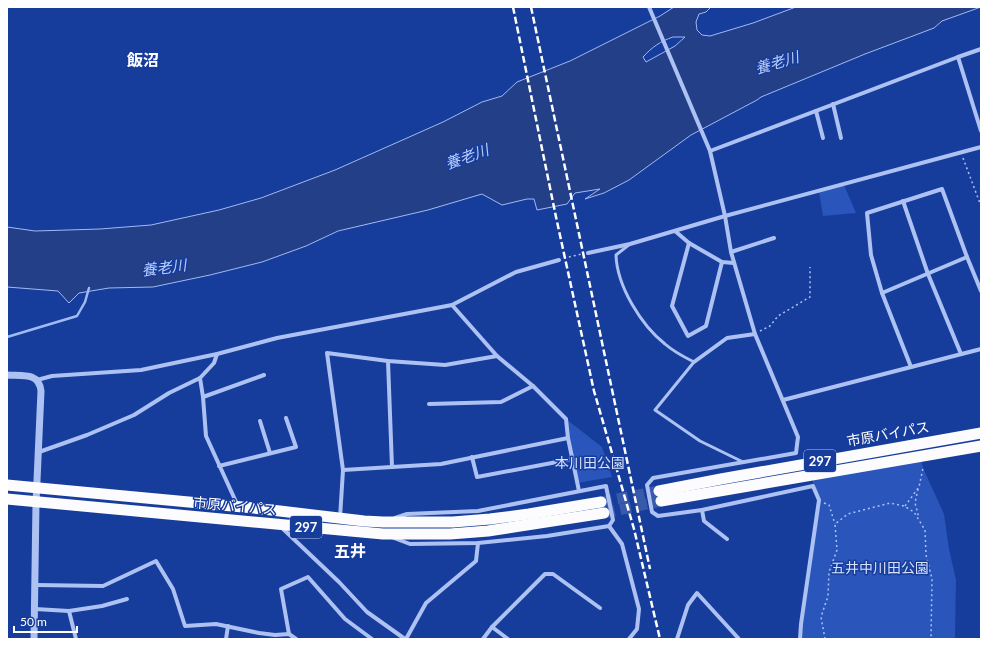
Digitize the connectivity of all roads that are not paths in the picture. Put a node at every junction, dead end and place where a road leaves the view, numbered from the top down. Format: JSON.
{"nodes":[{"id":1,"x":649,"y":7,"type":"edge"},
{"id":2,"x":981,"y":49,"type":"edge"},
{"id":3,"x":958,"y":57,"type":"junction"},
{"id":4,"x":833,"y":104,"type":"junction"},
{"id":5,"x":816,"y":111,"type":"junction"},
{"id":6,"x":981,"y":131,"type":"edge"},
{"id":7,"x":823,"y":138,"type":"dead end"},
{"id":8,"x":841,"y":138,"type":"dead end"},
{"id":9,"x":981,"y":147,"type":"edge"},
{"id":10,"x":710,"y":151,"type":"junction"},
{"id":11,"x":903,"y":201,"type":"junction"},
{"id":12,"x":726,"y":216,"type":"junction"},
{"id":13,"x":675,"y":230,"type":"junction"},
{"id":14,"x":774,"y":238,"type":"dead end"},
{"id":15,"x":689,"y":243,"type":"junction"},
{"id":16,"x":630,"y":244,"type":"junction"},
{"id":17,"x":731,"y":252,"type":"junction"},
{"id":18,"x":586,"y":253,"type":"road end"},
{"id":19,"x":967,"y":257,"type":"junction"},
{"id":20,"x":559,"y":260,"type":"road end"},
{"id":21,"x":722,"y":262,"type":"junction"},
{"id":22,"x":734,"y":263,"type":"junction"},
{"id":23,"x":928,"y":274,"type":"junction"},
{"id":24,"x":981,"y":291,"type":"edge"},
{"id":25,"x":882,"y":293,"type":"junction"},
{"id":26,"x":452,"y":305,"type":"junction"},
{"id":27,"x":755,"y":334,"type":"junction"},
{"id":28,"x":981,"y":349,"type":"edge"},
{"id":29,"x":217,"y":354,"type":"junction"},
{"id":30,"x":961,"y":354,"type":"junction"},
{"id":31,"x":497,"y":356,"type":"junction"},
{"id":32,"x":388,"y":361,"type":"junction"},
{"id":33,"x":694,"y":362,"type":"junction"},
{"id":34,"x":911,"y":367,"type":"junction"},
{"id":35,"x":7,"y":375,"type":"edge"},
{"id":36,"x":264,"y":375,"type":"dead end"},
{"id":37,"x":200,"y":378,"type":"junction"},
{"id":38,"x":37,"y":380,"type":"junction"},
{"id":39,"x":533,"y":386,"type":"junction"},
{"id":40,"x":203,"y":398,"type":"junction"},
{"id":41,"x":783,"y":400,"type":"junction"},
{"id":42,"x":429,"y":404,"type":"dead end"},
{"id":43,"x":286,"y":418,"type":"dead end"},
{"id":44,"x":260,"y":421,"type":"dead end"},
{"id":45,"x":981,"y":433,"type":"edge"},
{"id":46,"x":568,"y":438,"type":"junction"},
{"id":47,"x":981,"y":446,"type":"edge"},
{"id":48,"x":39,"y":452,"type":"junction"},
{"id":49,"x":270,"y":453,"type":"junction"},
{"id":50,"x":472,"y":457,"type":"junction"},
{"id":51,"x":572,"y":459,"type":"junction"},
{"id":52,"x":743,"y":462,"type":"junction"},
{"id":53,"x":219,"y":466,"type":"junction"},
{"id":54,"x":392,"y":466,"type":"junction"},
{"id":55,"x":343,"y":470,"type":"junction"},
{"id":56,"x":7,"y":486,"type":"edge"},
{"id":57,"x":37,"y":488,"type":"junction"},
{"id":58,"x":579,"y":491,"type":"junction"},
{"id":59,"x":7,"y":499,"type":"edge"},
{"id":60,"x":601,"y":502,"type":"tunnel mouth"},
{"id":61,"x":36,"y":503,"type":"junction"},
{"id":62,"x":238,"y":507,"type":"junction"},
{"id":63,"x":702,"y":510,"type":"junction"},
{"id":64,"x":604,"y":513,"type":"tunnel mouth"},
{"id":65,"x":340,"y":518,"type":"junction"},
{"id":66,"x":383,"y":522,"type":"junction"},
{"id":67,"x":278,"y":525,"type":"junction"},
{"id":68,"x":609,"y":526,"type":"junction"},
{"id":69,"x":383,"y":534,"type":"junction"},
{"id":70,"x":726,"y":539,"type":"dead end"},
{"id":71,"x":478,"y":543,"type":"junction"},
{"id":72,"x":36,"y":585,"type":"junction"},
{"id":73,"x":127,"y":599,"type":"dead end"},
{"id":74,"x":600,"y":608,"type":"dead end"},
{"id":75,"x":35,"y":609,"type":"junction"},
{"id":76,"x":69,"y":611,"type":"junction"},
{"id":77,"x":228,"y":626,"type":"junction"},
{"id":78,"x":492,"y":628,"type":"junction"},
{"id":79,"x":259,"y":633,"type":"junction"},
{"id":80,"x":289,"y":634,"type":"junction"},
{"id":81,"x":34,"y":639,"type":"edge"},
{"id":82,"x":76,"y":639,"type":"edge"},
{"id":83,"x":226,"y":639,"type":"edge"},
{"id":84,"x":260,"y":639,"type":"edge"},
{"id":85,"x":296,"y":639,"type":"edge"},
{"id":86,"x":372,"y":639,"type":"edge"},
{"id":87,"x":406,"y":639,"type":"edge"},
{"id":88,"x":483,"y":639,"type":"edge"},
{"id":89,"x":508,"y":639,"type":"edge"},
{"id":90,"x":629,"y":639,"type":"edge"},
{"id":91,"x":677,"y":639,"type":"edge"},
{"id":92,"x":740,"y":639,"type":"edge"},
{"id":93,"x":800,"y":639,"type":"edge"}],
"edges":[{"from":1,"to":10,"type":"street"},
{"from":2,"to":3,"type":"street"},
{"from":3,"to":4,"type":"street"},
{"from":3,"to":6,"type":"street"},
{"from":4,"to":5,"type":"street"},
{"from":4,"to":8,"type":"street"},
{"from":5,"to":7,"type":"street"},
{"from":5,"to":10,"type":"street"},
{"from":9,"to":12,"type":"street"},
{"from":10,"to":12,"type":"street"},
{"from":11,"to":19,"type":"street"},
{"from":11,"to":23,"type":"street"},
{"from":11,"to":25,"type":"street"},
{"from":12,"to":13,"type":"street"},
{"from":12,"to":17,"type":"street"},
{"from":13,"to":15,"type":"street"},
{"from":13,"to":16,"type":"street"},
{"from":14,"to":17,"type":"street"},
{"from":15,"to":21,"type":"street"},
{"from":15,"to":21,"type":"street"},
{"from":16,"to":18,"type":"street"},
{"from":16,"to":33,"type":"lane"},
{"from":17,"to":22,"type":"street"},
{"from":19,"to":23,"type":"street"},
{"from":19,"to":24,"type":"street"},
{"from":20,"to":26,"type":"street"},
{"from":21,"to":22,"type":"street"},
{"from":22,"to":27,"type":"street"},
{"from":23,"to":25,"type":"street"},
{"from":23,"to":30,"type":"street"},
{"from":25,"to":34,"type":"street"},
{"from":26,"to":29,"type":"street"},
{"from":26,"to":31,"type":"street"},
{"from":27,"to":33,"type":"street"},
{"from":27,"to":41,"type":"street"},
{"from":28,"to":30,"type":"street"},
{"from":29,"to":37,"type":"street"},
{"from":29,"to":38,"type":"street"},
{"from":30,"to":34,"type":"street"},
{"from":31,"to":32,"type":"street"},
{"from":31,"to":39,"type":"street"},
{"from":32,"to":54,"type":"street"},
{"from":32,"to":55,"type":"street"},
{"from":33,"to":52,"type":"lane"},
{"from":34,"to":41,"type":"street"},
{"from":35,"to":38,"type":"street"},
{"from":36,"to":40,"type":"street"},
{"from":37,"to":40,"type":"street"},
{"from":37,"to":48,"type":"street"},
{"from":38,"to":48,"type":"street"},
{"from":39,"to":42,"type":"street"},
{"from":39,"to":46,"type":"street"},
{"from":40,"to":53,"type":"street"},
{"from":41,"to":52,"type":"street"},
{"from":43,"to":49,"type":"street"},
{"from":44,"to":49,"type":"street"},
{"from":45,"to":47,"type":"highway","name":"市原バイパス","number":"297"},
{"from":46,"to":50,"type":"street"},
{"from":46,"to":51,"type":"street"},
{"from":48,"to":57,"type":"street"},
{"from":49,"to":53,"type":"street"},
{"from":50,"to":51,"type":"street"},
{"from":50,"to":54,"type":"street"},
{"from":51,"to":58,"type":"street"},
{"from":52,"to":63,"type":"street"},
{"from":53,"to":62,"type":"street"},
{"from":54,"to":55,"type":"street"},
{"from":55,"to":65,"type":"street"},
{"from":56,"to":57,"type":"highway","name":"市原バイパス","number":"297"},
{"from":57,"to":61,"type":"street"},
{"from":57,"to":62,"type":"highway","name":"市原バイパス","number":"297"},
{"from":58,"to":66,"type":"street"},
{"from":58,"to":68,"type":"street"},
{"from":59,"to":61,"type":"highway","name":"市原バイパス","number":"297"},
{"from":60,"to":66,"type":"highway","name":"市原バイパス","number":"297"},
{"from":61,"to":67,"type":"highway","name":"市原バイパス","number":"297"},
{"from":61,"to":72,"type":"street"},
{"from":62,"to":65,"type":"highway","name":"市原バイパス","number":"297"},
{"from":63,"to":70,"type":"street"},
{"from":63,"to":93,"type":"street"},
{"from":64,"to":69,"type":"highway","name":"市原バイパス","number":"297"},
{"from":65,"to":66,"type":"highway","name":"市原バイパス","number":"297"},
{"from":67,"to":69,"type":"highway","name":"市原バイパス","number":"297"},
{"from":67,"to":87,"type":"street"},
{"from":68,"to":71,"type":"street"},
{"from":68,"to":90,"type":"street"},
{"from":69,"to":71,"type":"street"},
{"from":71,"to":87,"type":"street"},
{"from":72,"to":75,"type":"street"},
{"from":72,"to":77,"type":"street"},
{"from":73,"to":76,"type":"street"},
{"from":74,"to":78,"type":"street"},
{"from":75,"to":76,"type":"street"},
{"from":75,"to":81,"type":"street"},
{"from":76,"to":82,"type":"street"},
{"from":77,"to":79,"type":"street"},
{"from":77,"to":83,"type":"street"},
{"from":78,"to":88,"type":"street"},
{"from":78,"to":89,"type":"street"},
{"from":79,"to":80,"type":"street"},
{"from":79,"to":84,"type":"street"},
{"from":80,"to":85,"type":"street"},
{"from":80,"to":86,"type":"street"},
{"from":91,"to":92,"type":"street"}]}
